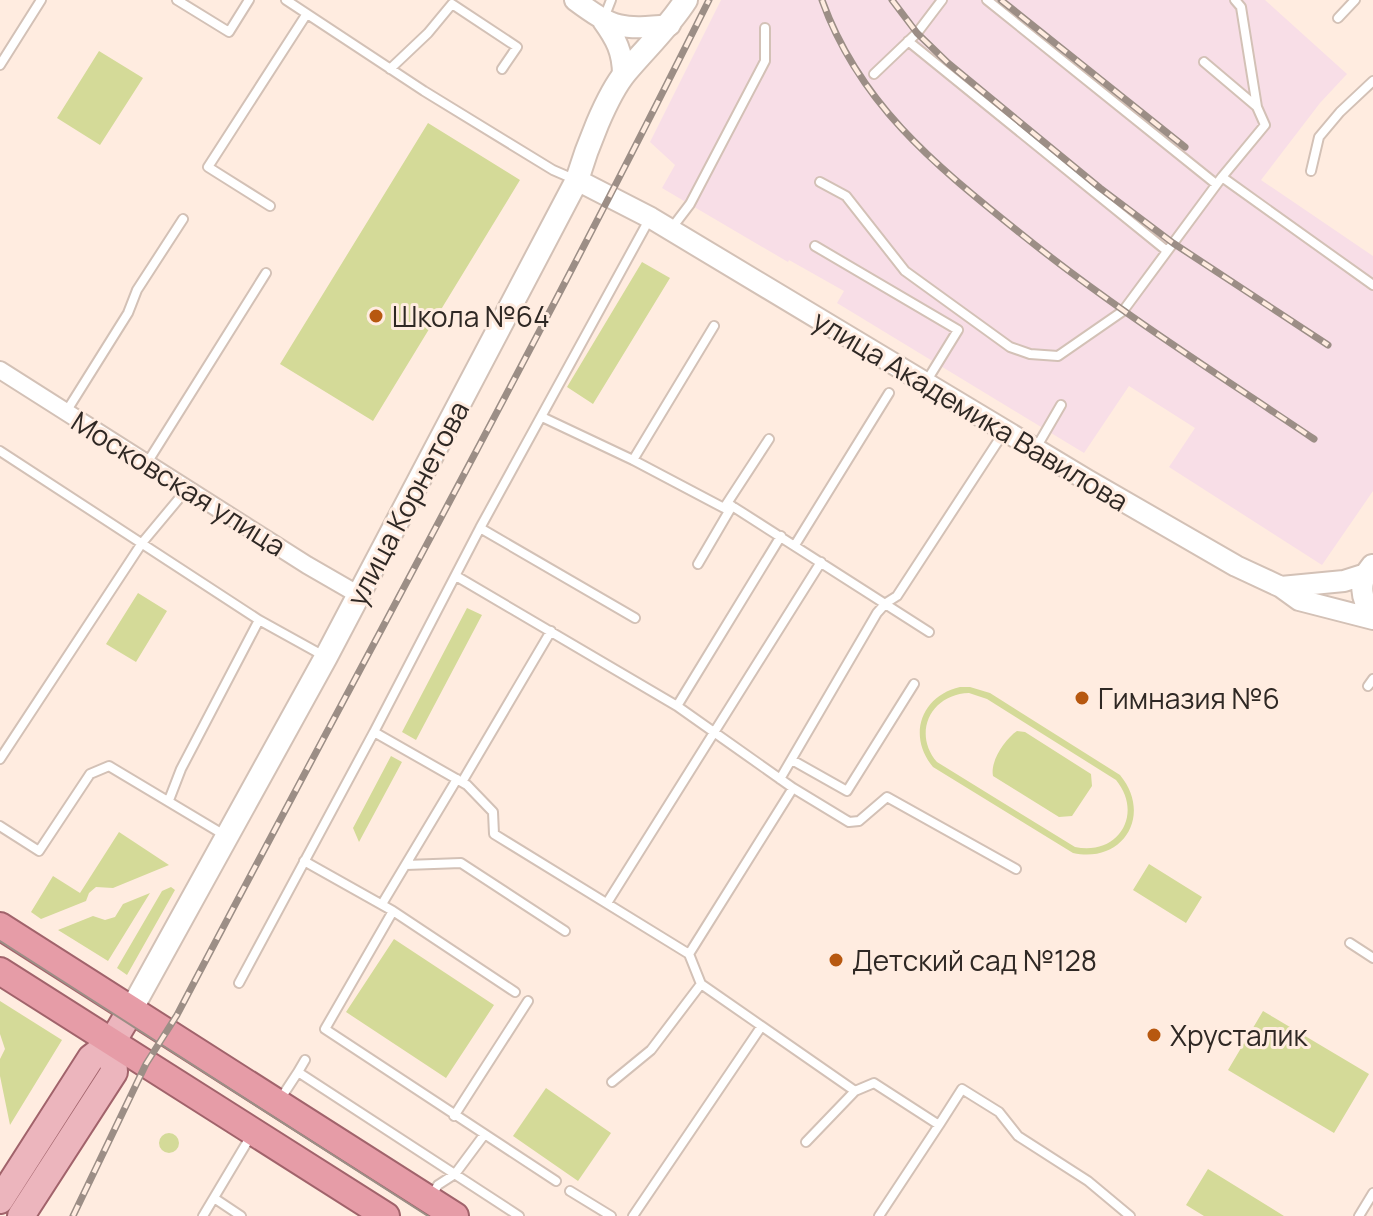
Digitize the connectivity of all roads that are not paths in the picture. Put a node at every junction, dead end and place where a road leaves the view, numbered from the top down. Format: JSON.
{"nodes":[{"id":1,"x":41,"y":0,"type":"edge"},
{"id":2,"x":177,"y":0,"type":"edge"},
{"id":3,"x":249,"y":0,"type":"edge"},
{"id":4,"x":286,"y":0,"type":"edge"},
{"id":5,"x":575,"y":0,"type":"edge"},
{"id":6,"x":611,"y":0,"type":"edge"},
{"id":7,"x":686,"y":0,"type":"edge"},
{"id":8,"x":942,"y":0,"type":"edge"},
{"id":9,"x":987,"y":0,"type":"edge"},
{"id":10,"x":1235,"y":0,"type":"edge"},
{"id":11,"x":1355,"y":0,"type":"edge"},
{"id":12,"x":306,"y":15,"type":"junction"},
{"id":13,"x":1338,"y":18,"type":"dead end"},
{"id":14,"x":603,"y":21,"type":"junction"},
{"id":15,"x":670,"y":25,"type":"junction"},
{"id":16,"x":765,"y":28,"type":"dead end"},
{"id":17,"x":908,"y":41,"type":"junction"},
{"id":18,"x":1204,"y":62,"type":"dead end"},
{"id":19,"x":0,"y":65,"type":"edge"},
{"id":20,"x":390,"y":69,"type":"junction"},
{"id":21,"x":502,"y":69,"type":"dead end"},
{"id":22,"x":874,"y":74,"type":"dead end"},
{"id":23,"x":623,"y":75,"type":"junction"},
{"id":24,"x":1373,"y":81,"type":"edge"},
{"id":25,"x":1257,"y":107,"type":"junction"},
{"id":26,"x":1311,"y":171,"type":"dead end"},
{"id":27,"x":577,"y":180,"type":"junction"},
{"id":28,"x":1219,"y":181,"type":"junction"},
{"id":29,"x":820,"y":182,"type":"dead end"},
{"id":30,"x":270,"y":206,"type":"dead end"},
{"id":31,"x":651,"y":218,"type":"junction"},
{"id":32,"x":183,"y":219,"type":"dead end"},
{"id":33,"x":671,"y":230,"type":"junction"},
{"id":34,"x":815,"y":246,"type":"dead end"},
{"id":35,"x":1167,"y":251,"type":"junction"},
{"id":36,"x":266,"y":273,"type":"dead end"},
{"id":37,"x":1373,"y":285,"type":"edge"},
{"id":38,"x":714,"y":326,"type":"dead end"},
{"id":39,"x":0,"y":370,"type":"edge"},
{"id":40,"x":925,"y":383,"type":"junction"},
{"id":41,"x":889,"y":393,"type":"dead end"},
{"id":42,"x":1061,"y":405,"type":"dead end"},
{"id":43,"x":66,"y":412,"type":"junction"},
{"id":44,"x":542,"y":417,"type":"junction"},
{"id":45,"x":1005,"y":431,"type":"junction"},
{"id":46,"x":769,"y":439,"type":"dead end"},
{"id":47,"x":1035,"y":449,"type":"junction"},
{"id":48,"x":0,"y":451,"type":"edge"},
{"id":49,"x":633,"y":460,"type":"junction"},
{"id":50,"x":147,"y":464,"type":"junction"},
{"id":51,"x":187,"y":489,"type":"junction"},
{"id":52,"x":728,"y":507,"type":"junction"},
{"id":53,"x":480,"y":528,"type":"junction"},
{"id":54,"x":781,"y":536,"type":"junction"},
{"id":55,"x":142,"y":543,"type":"junction"},
{"id":56,"x":795,"y":545,"type":"junction"},
{"id":57,"x":821,"y":562,"type":"junction"},
{"id":58,"x":698,"y":564,"type":"dead end"},
{"id":59,"x":1371,"y":567,"type":"edge"},
{"id":60,"x":456,"y":576,"type":"junction"},
{"id":61,"x":1281,"y":587,"type":"junction"},
{"id":62,"x":359,"y":595,"type":"junction"},
{"id":63,"x":886,"y":603,"type":"junction"},
{"id":64,"x":1373,"y":617,"type":"edge"},
{"id":65,"x":635,"y":618,"type":"dead end"},
{"id":66,"x":259,"y":620,"type":"junction"},
{"id":67,"x":551,"y":631,"type":"junction"},
{"id":68,"x":929,"y":632,"type":"dead end"},
{"id":69,"x":326,"y":657,"type":"junction"},
{"id":70,"x":914,"y":684,"type":"dead end"},
{"id":71,"x":677,"y":706,"type":"junction"},
{"id":72,"x":374,"y":732,"type":"junction"},
{"id":73,"x":712,"y":733,"type":"junction"},
{"id":74,"x":0,"y":759,"type":"edge"},
{"id":75,"x":792,"y":760,"type":"junction"},
{"id":76,"x":780,"y":779,"type":"junction"},
{"id":77,"x":459,"y":780,"type":"junction"},
{"id":78,"x":793,"y":788,"type":"junction"},
{"id":79,"x":169,"y":800,"type":"junction"},
{"id":80,"x":0,"y":826,"type":"edge"},
{"id":81,"x":227,"y":836,"type":"junction"},
{"id":82,"x":304,"y":861,"type":"junction"},
{"id":83,"x":406,"y":865,"type":"junction"},
{"id":84,"x":1016,"y":869,"type":"dead end"},
{"id":85,"x":607,"y":903,"type":"junction"},
{"id":86,"x":382,"y":904,"type":"junction"},
{"id":87,"x":393,"y":911,"type":"junction"},
{"id":88,"x":0,"y":926,"type":"edge"},
{"id":89,"x":565,"y":931,"type":"dead end"},
{"id":90,"x":1350,"y":943,"type":"dead end"},
{"id":91,"x":689,"y":954,"type":"junction"},
{"id":92,"x":1373,"y":958,"type":"edge"},
{"id":93,"x":0,"y":971,"type":"edge"},
{"id":94,"x":239,"y":983,"type":"dead end"},
{"id":95,"x":701,"y":984,"type":"junction"},
{"id":96,"x":515,"y":992,"type":"dead end"},
{"id":97,"x":528,"y":1001,"type":"dead end"},
{"id":98,"x":131,"y":1010,"type":"junction"},
{"id":99,"x":761,"y":1027,"type":"junction"},
{"id":100,"x":325,"y":1029,"type":"junction"},
{"id":101,"x":319,"y":1039,"type":"dead end"},
{"id":102,"x":112,"y":1042,"type":"junction"},
{"id":103,"x":305,"y":1060,"type":"dead end"},
{"id":104,"x":298,"y":1072,"type":"junction"},
{"id":105,"x":612,"y":1082,"type":"dead end"},
{"id":106,"x":855,"y":1091,"type":"junction"},
{"id":107,"x":279,"y":1102,"type":"junction"},
{"id":108,"x":454,"y":1116,"type":"junction"},
{"id":109,"x":939,"y":1125,"type":"junction"},
{"id":110,"x":254,"y":1132,"type":"junction"},
{"id":111,"x":484,"y":1135,"type":"junction"},
{"id":112,"x":806,"y":1142,"type":"dead end"},
{"id":113,"x":455,"y":1174,"type":"junction"},
{"id":114,"x":556,"y":1181,"type":"dead end"},
{"id":115,"x":570,"y":1191,"type":"dead end"},
{"id":116,"x":1373,"y":1193,"type":"edge"},
{"id":117,"x":214,"y":1198,"type":"junction"},
{"id":118,"x":429,"y":1199,"type":"junction"},
{"id":119,"x":0,"y":1200,"type":"edge"},
{"id":120,"x":1365,"y":1212,"type":"edge"},
{"id":121,"x":21,"y":1216,"type":"edge"},
{"id":122,"x":203,"y":1216,"type":"edge"},
{"id":123,"x":241,"y":1216,"type":"edge"},
{"id":124,"x":386,"y":1216,"type":"edge"},
{"id":125,"x":455,"y":1216,"type":"edge"},
{"id":126,"x":519,"y":1216,"type":"edge"},
{"id":127,"x":611,"y":1216,"type":"edge"},
{"id":128,"x":633,"y":1216,"type":"edge"},
{"id":129,"x":879,"y":1216,"type":"edge"},
{"id":130,"x":1130,"y":1216,"type":"edge"}],
"edges":[{"from":1,"to":19,"type":"lane"},
{"from":2,"to":3,"type":"lane"},
{"from":4,"to":12,"type":"lane"},
{"from":5,"to":14,"type":"street"},
{"from":6,"to":14,"type":"lane"},
{"from":7,"to":15,"type":"main road","name":"улица Корнетова"},
{"from":8,"to":17,"type":"lane"},
{"from":9,"to":28,"type":"lane"},
{"from":10,"to":25,"type":"lane"},
{"from":11,"to":13,"type":"lane"},
{"from":12,"to":20,"type":"lane"},
{"from":12,"to":30,"type":"lane"},
{"from":14,"to":15,"type":"street"},
{"from":14,"to":23,"type":"street"},
{"from":15,"to":23,"type":"main road","name":"улица Корнетова"},
{"from":16,"to":33,"type":"lane"},
{"from":17,"to":22,"type":"lane"},
{"from":17,"to":35,"type":"lane"},
{"from":18,"to":25,"type":"lane"},
{"from":20,"to":21,"type":"lane"},
{"from":20,"to":27,"type":"lane"},
{"from":23,"to":27,"type":"main road","name":"улица Корнетова"},
{"from":24,"to":26,"type":"lane"},
{"from":25,"to":28,"type":"lane"},
{"from":27,"to":31,"type":"street","name":"улица Академика Вавилова"},
{"from":27,"to":62,"type":"main road","name":"улица Корнетова"},
{"from":28,"to":35,"type":"lane"},
{"from":28,"to":37,"type":"lane"},
{"from":29,"to":35,"type":"lane"},
{"from":31,"to":33,"type":"street","name":"улица Академика Вавилова"},
{"from":31,"to":44,"type":"lane"},
{"from":32,"to":43,"type":"lane"},
{"from":33,"to":40,"type":"street","name":"улица Академика Вавилова"},
{"from":34,"to":40,"type":"lane"},
{"from":36,"to":50,"type":"lane"},
{"from":38,"to":49,"type":"lane"},
{"from":39,"to":43,"type":"street","name":"Московская улица"},
{"from":40,"to":45,"type":"street","name":"улица Академика Вавилова"},
{"from":41,"to":56,"type":"lane"},
{"from":42,"to":47,"type":"lane"},
{"from":43,"to":50,"type":"street","name":"Московская улица"},
{"from":44,"to":49,"type":"lane"},
{"from":44,"to":53,"type":"lane"},
{"from":45,"to":47,"type":"street","name":"улица Академика Вавилова"},
{"from":45,"to":63,"type":"lane"},
{"from":46,"to":52,"type":"lane"},
{"from":47,"to":61,"type":"street","name":"улица Академика Вавилова"},
{"from":48,"to":55,"type":"lane"},
{"from":49,"to":52,"type":"lane"},
{"from":50,"to":51,"type":"street","name":"Московская улица"},
{"from":51,"to":55,"type":"lane"},
{"from":51,"to":62,"type":"street","name":"Московская улица"},
{"from":52,"to":54,"type":"lane"},
{"from":52,"to":58,"type":"lane"},
{"from":53,"to":60,"type":"lane"},
{"from":53,"to":65,"type":"lane"},
{"from":54,"to":56,"type":"lane"},
{"from":54,"to":71,"type":"lane"},
{"from":55,"to":66,"type":"lane"},
{"from":55,"to":74,"type":"lane"},
{"from":56,"to":57,"type":"lane"},
{"from":57,"to":63,"type":"lane"},
{"from":57,"to":73,"type":"lane"},
{"from":59,"to":61,"type":"street"},
{"from":59,"to":64,"type":"street"},
{"from":60,"to":67,"type":"lane"},
{"from":60,"to":72,"type":"lane"},
{"from":61,"to":64,"type":"street","name":"улица Академика Вавилова"},
{"from":62,"to":69,"type":"main road","name":"улица Корнетова"},
{"from":63,"to":68,"type":"lane"},
{"from":63,"to":75,"type":"lane"},
{"from":66,"to":69,"type":"lane"},
{"from":66,"to":79,"type":"lane"},
{"from":67,"to":71,"type":"lane"},
{"from":67,"to":77,"type":"lane"},
{"from":69,"to":81,"type":"main road","name":"улица Корнетова"},
{"from":70,"to":75,"type":"lane"},
{"from":71,"to":73,"type":"lane"},
{"from":72,"to":77,"type":"lane"},
{"from":72,"to":82,"type":"lane"},
{"from":73,"to":76,"type":"lane"},
{"from":73,"to":85,"type":"lane"},
{"from":75,"to":76,"type":"lane"},
{"from":76,"to":78,"type":"lane"},
{"from":77,"to":83,"type":"lane"},
{"from":77,"to":85,"type":"lane"},
{"from":78,"to":84,"type":"lane"},
{"from":78,"to":91,"type":"lane"},
{"from":79,"to":80,"type":"lane"},
{"from":79,"to":81,"type":"lane"},
{"from":81,"to":98,"type":"main road","name":"улица Корнетова"},
{"from":82,"to":86,"type":"lane"},
{"from":82,"to":94,"type":"lane"},
{"from":83,"to":86,"type":"lane"},
{"from":83,"to":89,"type":"lane"},
{"from":85,"to":91,"type":"lane"},
{"from":86,"to":87,"type":"lane"},
{"from":87,"to":96,"type":"lane"},
{"from":87,"to":100,"type":"lane"},
{"from":88,"to":98,"type":"highway"},
{"from":90,"to":92,"type":"lane"},
{"from":91,"to":95,"type":"lane"},
{"from":93,"to":102,"type":"highway"},
{"from":95,"to":99,"type":"lane"},
{"from":95,"to":105,"type":"lane"},
{"from":97,"to":108,"type":"lane"},
{"from":98,"to":102,"type":"main road"},
{"from":98,"to":107,"type":"highway"},
{"from":99,"to":106,"type":"lane"},
{"from":99,"to":128,"type":"lane"},
{"from":100,"to":101,"type":"lane"},
{"from":100,"to":108,"type":"lane"},
{"from":102,"to":110,"type":"highway"},
{"from":102,"to":119,"type":"main road"},
{"from":102,"to":121,"type":"main road"},
{"from":103,"to":104,"type":"lane"},
{"from":104,"to":107,"type":"lane"},
{"from":104,"to":113,"type":"lane"},
{"from":106,"to":109,"type":"lane"},
{"from":106,"to":112,"type":"lane"},
{"from":107,"to":118,"type":"highway"},
{"from":108,"to":111,"type":"lane"},
{"from":109,"to":129,"type":"lane"},
{"from":109,"to":130,"type":"lane"},
{"from":110,"to":117,"type":"lane"},
{"from":110,"to":124,"type":"highway"},
{"from":111,"to":113,"type":"lane"},
{"from":111,"to":114,"type":"lane"},
{"from":113,"to":118,"type":"lane"},
{"from":113,"to":126,"type":"lane"},
{"from":115,"to":127,"type":"lane"},
{"from":116,"to":120,"type":"lane"},
{"from":117,"to":122,"type":"lane"},
{"from":117,"to":123,"type":"lane"},
{"from":118,"to":125,"type":"highway"}]}
